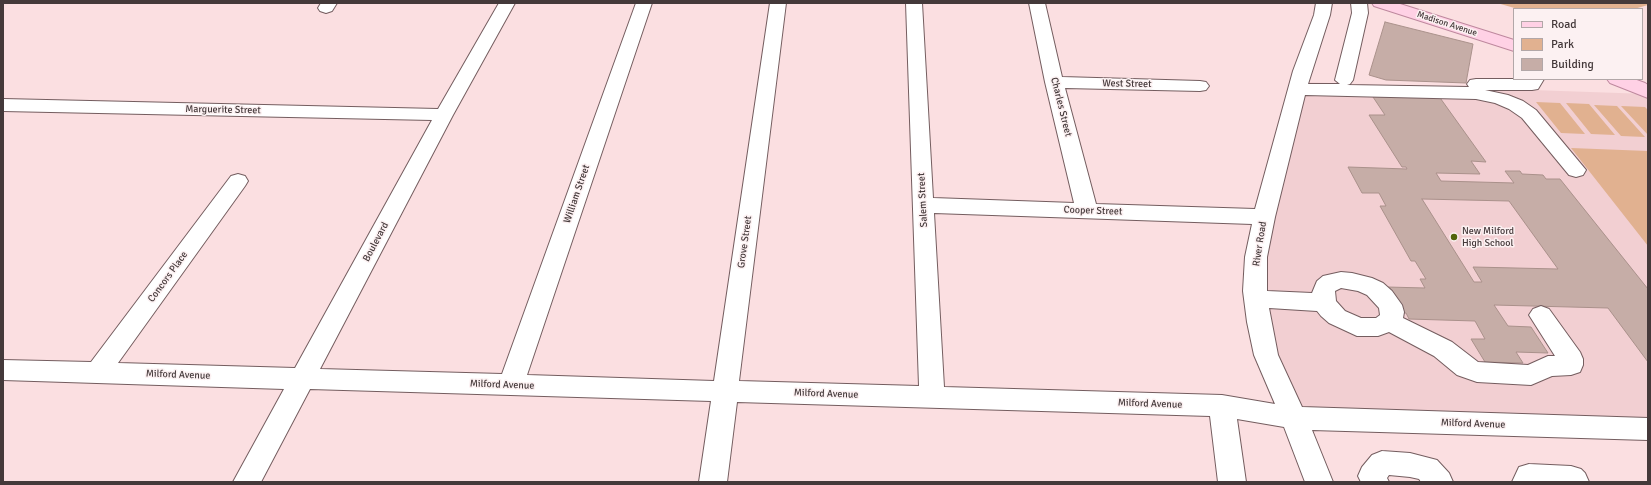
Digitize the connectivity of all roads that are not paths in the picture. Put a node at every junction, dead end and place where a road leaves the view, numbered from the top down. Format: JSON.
{"nodes":[{"id":1,"x":507,"y":3,"type":"edge"},
{"id":2,"x":644,"y":3,"type":"edge"},
{"id":3,"x":778,"y":3,"type":"edge"},
{"id":4,"x":914,"y":3,"type":"edge"},
{"id":5,"x":1037,"y":3,"type":"edge"},
{"id":6,"x":1324,"y":3,"type":"edge"},
{"id":7,"x":1359,"y":3,"type":"edge"},
{"id":8,"x":1380,"y":3,"type":"edge"},
{"id":9,"x":1513,"y":46,"type":"edge"},
{"id":10,"x":1300,"y":80,"type":"junction"},
{"id":11,"x":1344,"y":80,"type":"junction"},
{"id":12,"x":1619,"y":80,"type":"edge"},
{"id":13,"x":1054,"y":82,"type":"junction"},
{"id":14,"x":1534,"y":82,"type":"edge"},
{"id":15,"x":1200,"y":86,"type":"dead end"},
{"id":16,"x":1648,"y":92,"type":"edge"},
{"id":17,"x":3,"y":106,"type":"edge"},
{"id":18,"x":444,"y":115,"type":"junction"},
{"id":19,"x":1576,"y":170,"type":"dead end"},
{"id":20,"x":238,"y":181,"type":"dead end"},
{"id":21,"x":923,"y":205,"type":"junction"},
{"id":22,"x":1087,"y":211,"type":"junction"},
{"id":23,"x":1264,"y":217,"type":"junction"},
{"id":24,"x":1256,"y":299,"type":"junction"},
{"id":25,"x":1324,"y":302,"type":"junction"},
{"id":26,"x":1541,"y":315,"type":"dead end"},
{"id":27,"x":1388,"y":322,"type":"junction"},
{"id":28,"x":3,"y":370,"type":"edge"},
{"id":29,"x":97,"y":373,"type":"junction"},
{"id":30,"x":303,"y":378,"type":"junction"},
{"id":31,"x":511,"y":386,"type":"junction"},
{"id":32,"x":725,"y":391,"type":"junction"},
{"id":33,"x":932,"y":398,"type":"junction"},
{"id":34,"x":1222,"y":406,"type":"junction"},
{"id":35,"x":1294,"y":418,"type":"junction"},
{"id":36,"x":1648,"y":429,"type":"edge"},
{"id":37,"x":247,"y":482,"type":"edge"},
{"id":38,"x":713,"y":482,"type":"edge"},
{"id":39,"x":1232,"y":482,"type":"edge"},
{"id":40,"x":1319,"y":482,"type":"edge"},
{"id":41,"x":1375,"y":482,"type":"edge"},
{"id":42,"x":1439,"y":482,"type":"edge"},
{"id":43,"x":1526,"y":482,"type":"edge"},
{"id":44,"x":1575,"y":482,"type":"edge"}],
"edges":[{"from":1,"to":18,"type":"street","name":"Boulevard"},
{"from":2,"to":31,"type":"street","name":"William Street"},
{"from":3,"to":32,"type":"street","name":"Grove Street"},
{"from":4,"to":21,"type":"street","name":"Salem Street"},
{"from":5,"to":13,"type":"street","name":"Charles Street"},
{"from":6,"to":10,"type":"street","name":"River Road"},
{"from":7,"to":11,"type":"street"},
{"from":8,"to":9,"type":"main road","name":"Madison Avenue"},
{"from":10,"to":11,"type":"street"},
{"from":10,"to":19,"type":"street"},
{"from":10,"to":23,"type":"street","name":"River Road"},
{"from":11,"to":14,"type":"street"},
{"from":12,"to":16,"type":"main road"},
{"from":13,"to":15,"type":"street","name":"West Street"},
{"from":13,"to":22,"type":"street","name":"Charles Street"},
{"from":17,"to":18,"type":"street","name":"Marguerite Street"},
{"from":18,"to":30,"type":"street","name":"Boulevard"},
{"from":20,"to":29,"type":"street","name":"Concors Place"},
{"from":21,"to":22,"type":"street","name":"Cooper Street"},
{"from":21,"to":33,"type":"street","name":"Salem Street"},
{"from":22,"to":23,"type":"street","name":"Cooper Street"},
{"from":23,"to":24,"type":"street","name":"River Road"},
{"from":24,"to":25,"type":"street"},
{"from":24,"to":35,"type":"street","name":"River Road"},
{"from":25,"to":27,"type":"street"},
{"from":25,"to":27,"type":"street"},
{"from":26,"to":27,"type":"street"},
{"from":28,"to":29,"type":"street","name":"Milford Avenue"},
{"from":29,"to":30,"type":"street","name":"Milford Avenue"},
{"from":30,"to":31,"type":"street","name":"Milford Avenue"},
{"from":30,"to":37,"type":"street","name":"Boulevard"},
{"from":31,"to":32,"type":"street","name":"Milford Avenue"},
{"from":32,"to":33,"type":"street","name":"Milford Avenue"},
{"from":32,"to":38,"type":"street","name":"Grove Street"},
{"from":33,"to":34,"type":"street","name":"Milford Avenue"},
{"from":34,"to":35,"type":"street","name":"Milford Avenue"},
{"from":34,"to":39,"type":"street"},
{"from":35,"to":36,"type":"street","name":"Milford Avenue"},
{"from":35,"to":40,"type":"street","name":"River Road"},
{"from":41,"to":42,"type":"street"},
{"from":43,"to":44,"type":"street"}]}
